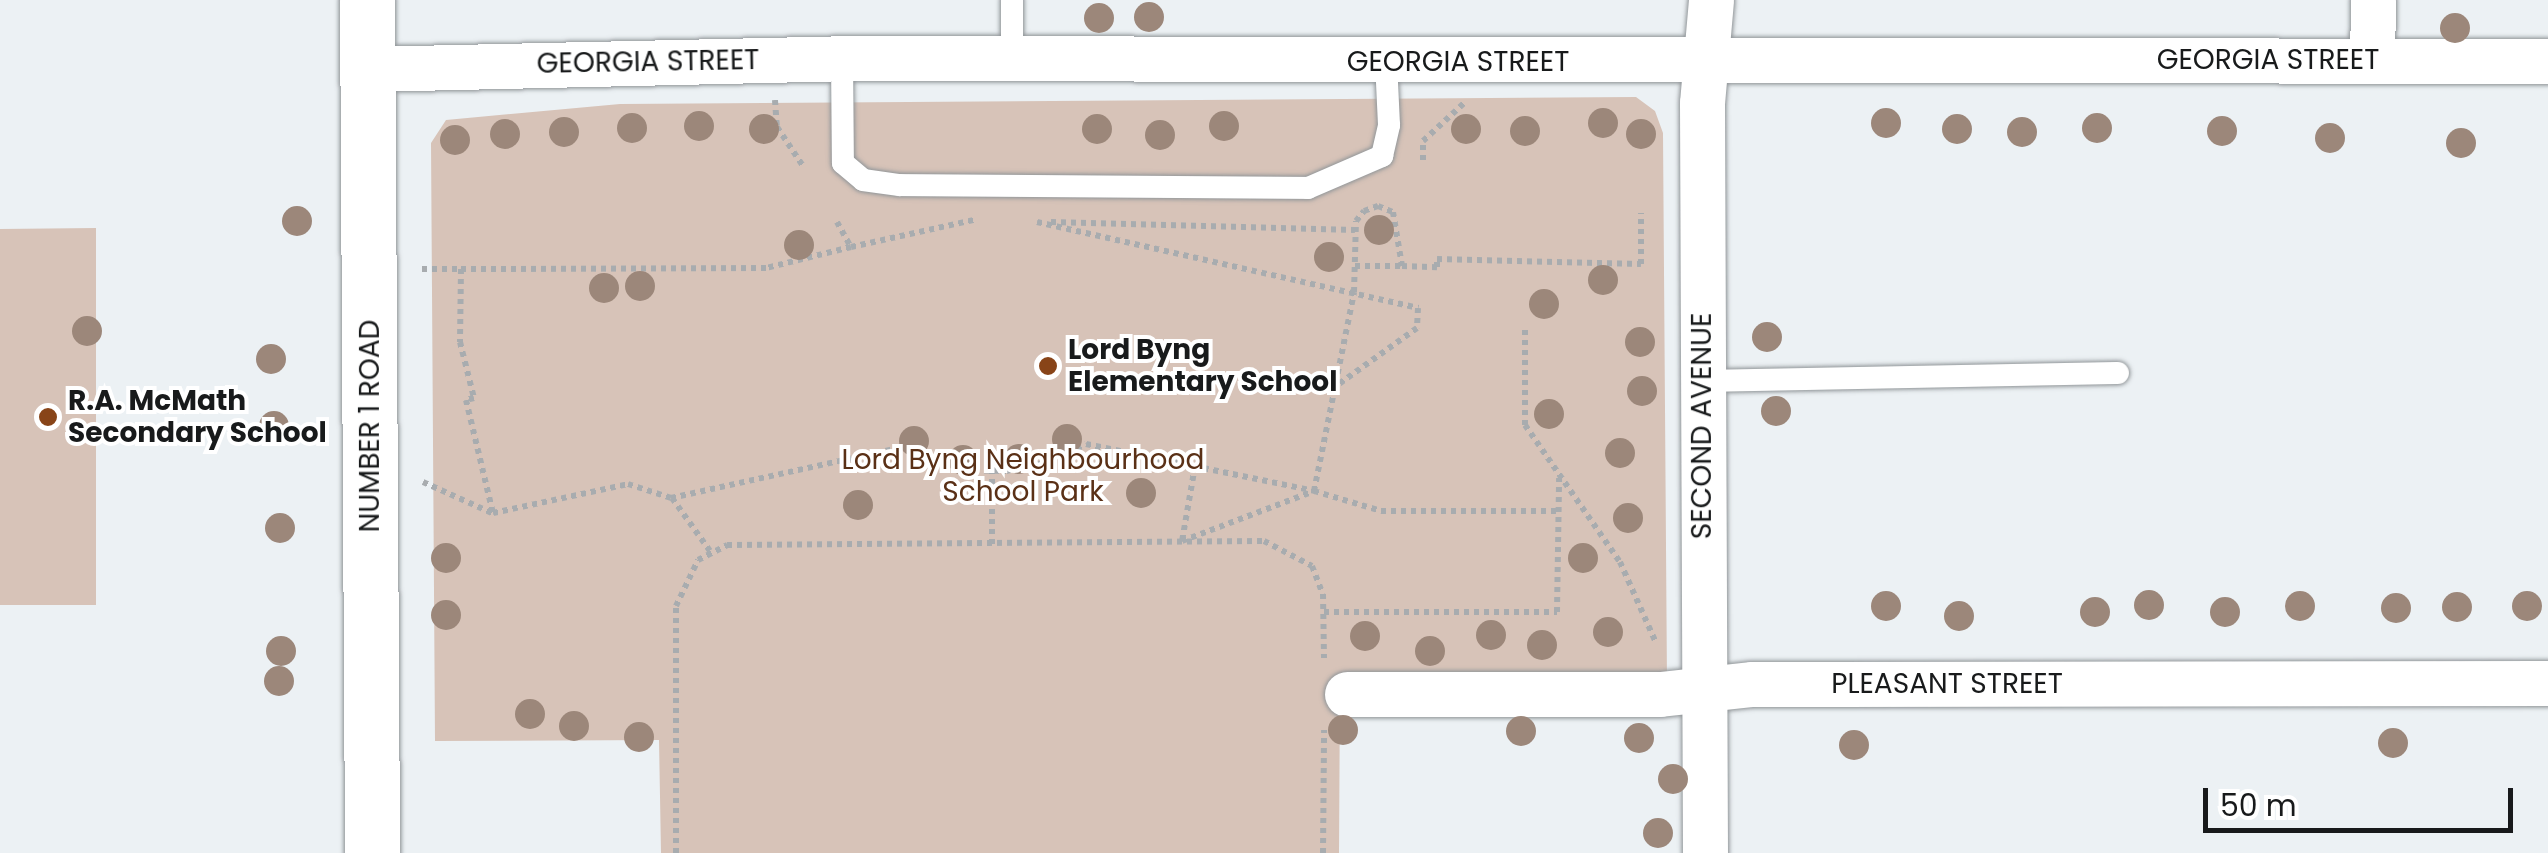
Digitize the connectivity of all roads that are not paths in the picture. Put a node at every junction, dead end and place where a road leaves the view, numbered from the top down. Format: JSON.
{"nodes":[{"id":1,"x":367,"y":0,"type":"edge"},
{"id":2,"x":1012,"y":0,"type":"edge"},
{"id":3,"x":1711,"y":0,"type":"edge"},
{"id":4,"x":2373,"y":0,"type":"edge"},
{"id":5,"x":842,"y":58,"type":"junction"},
{"id":6,"x":1012,"y":58,"type":"junction"},
{"id":7,"x":2372,"y":60,"type":"junction"},
{"id":8,"x":1705,"y":61,"type":"junction"},
{"id":9,"x":2548,"y":61,"type":"edge"},
{"id":10,"x":1386,"y":62,"type":"junction"},
{"id":11,"x":368,"y":70,"type":"junction"},
{"id":12,"x":2118,"y":373,"type":"dead end"},
{"id":13,"x":1701,"y":381,"type":"junction"},
{"id":14,"x":2548,"y":683,"type":"edge"},
{"id":15,"x":1705,"y":690,"type":"junction"},
{"id":16,"x":1332,"y":695,"type":"road end"},
{"id":17,"x":372,"y":853,"type":"edge"},
{"id":18,"x":1705,"y":853,"type":"edge"}],
"edges":[{"from":1,"to":11,"type":"street","name":"NUMBER 1 ROAD"},
{"from":2,"to":6,"type":"lane"},
{"from":3,"to":8,"type":"street","name":"SECOND AVENUE"},
{"from":4,"to":7,"type":"street"},
{"from":5,"to":6,"type":"street","name":"GEORGIA STREET"},
{"from":5,"to":10,"type":"lane"},
{"from":5,"to":11,"type":"street","name":"GEORGIA STREET"},
{"from":6,"to":10,"type":"street","name":"GEORGIA STREET"},
{"from":7,"to":8,"type":"street","name":"GEORGIA STREET"},
{"from":7,"to":9,"type":"street","name":"GEORGIA STREET"},
{"from":8,"to":10,"type":"street","name":"GEORGIA STREET"},
{"from":8,"to":13,"type":"street","name":"SECOND AVENUE"},
{"from":11,"to":17,"type":"street","name":"NUMBER 1 ROAD"},
{"from":12,"to":13,"type":"lane"},
{"from":13,"to":15,"type":"street","name":"SECOND AVENUE"},
{"from":14,"to":15,"type":"street","name":"PLEASANT STREET"},
{"from":15,"to":16,"type":"street","name":"PLEASANT STREET"},
{"from":15,"to":18,"type":"street","name":"SECOND AVENUE"}]}
